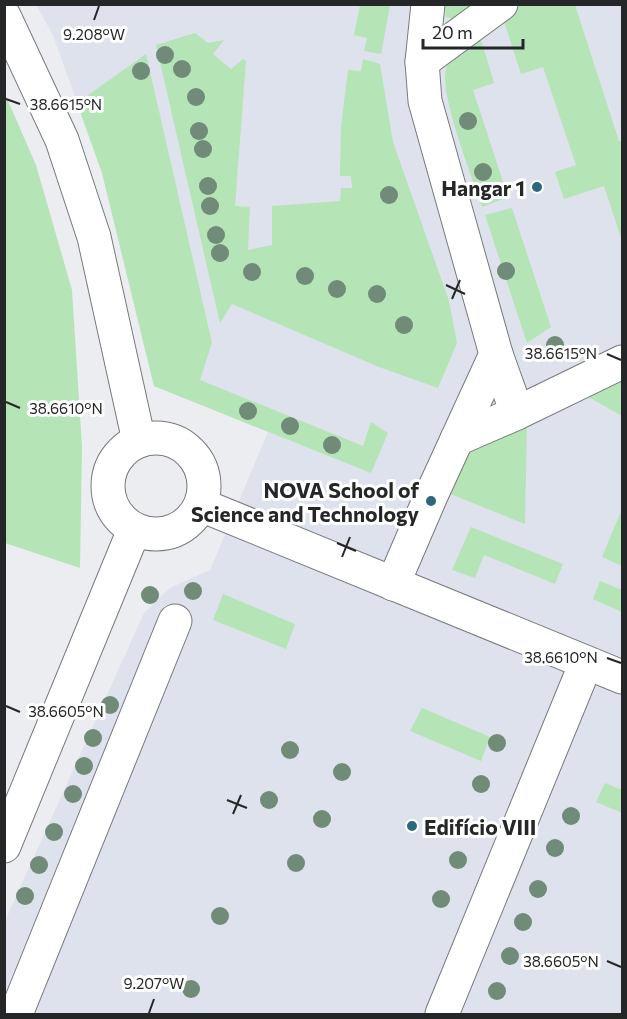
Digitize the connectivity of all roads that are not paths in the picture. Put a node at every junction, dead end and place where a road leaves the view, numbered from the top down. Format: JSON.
{"nodes":[{"id":1,"x":428,"y":4,"type":"edge"},
{"id":2,"x":501,"y":4,"type":"edge"},
{"id":3,"x":4,"y":16,"type":"edge"},
{"id":4,"x":422,"y":62,"type":"junction"},
{"id":5,"x":496,"y":354,"type":"junction"},
{"id":6,"x":622,"y":362,"type":"edge"},
{"id":7,"x":517,"y":413,"type":"junction"},
{"id":8,"x":457,"y":439,"type":"junction"},
{"id":9,"x":139,"y":441,"type":"junction"},
{"id":10,"x":201,"y":505,"type":"junction"},
{"id":11,"x":134,"y":530,"type":"junction"},
{"id":12,"x":393,"y":584,"type":"junction"},
{"id":13,"x":175,"y":621,"type":"dead end"},
{"id":14,"x":586,"y":663,"type":"junction"},
{"id":15,"x":622,"y":677,"type":"edge"},
{"id":16,"x":8,"y":828,"type":"edge"},
{"id":17,"x":16,"y":1014,"type":"edge"},
{"id":18,"x":442,"y":1014,"type":"edge"}],
"edges":[{"from":1,"to":4,"type":"street"},
{"from":2,"to":4,"type":"street"},
{"from":3,"to":9,"type":"street"},
{"from":4,"to":5,"type":"street"},
{"from":5,"to":7,"type":"street"},
{"from":5,"to":8,"type":"street"},
{"from":6,"to":7,"type":"street"},
{"from":7,"to":8,"type":"street"},
{"from":8,"to":12,"type":"street"},
{"from":9,"to":10,"type":"street"},
{"from":9,"to":11,"type":"street"},
{"from":10,"to":11,"type":"street"},
{"from":10,"to":12,"type":"street"},
{"from":11,"to":16,"type":"street"},
{"from":12,"to":14,"type":"street"},
{"from":13,"to":17,"type":"street"},
{"from":14,"to":15,"type":"street"},
{"from":14,"to":18,"type":"street"}]}
